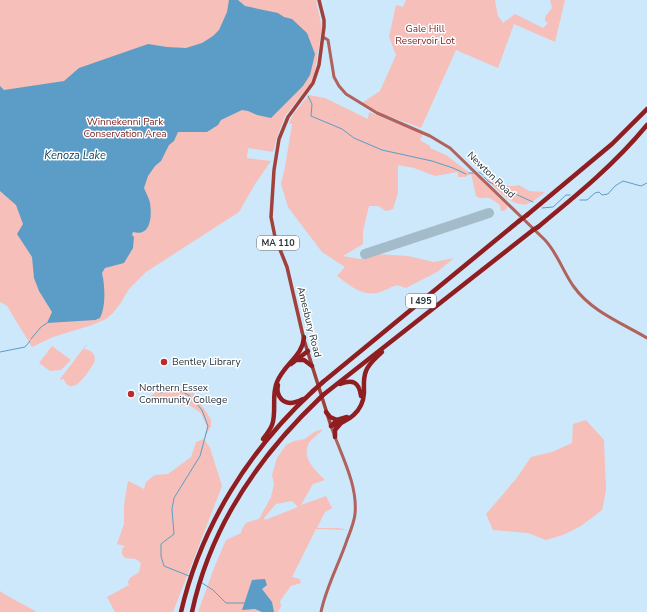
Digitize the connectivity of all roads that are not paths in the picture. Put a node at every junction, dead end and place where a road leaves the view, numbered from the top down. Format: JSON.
{"nodes":[{"id":1,"x":319,"y":0,"type":"edge"},
{"id":2,"x":323,"y":38,"type":"junction"},
{"id":3,"x":647,"y":109,"type":"edge"},
{"id":4,"x":647,"y":125,"type":"edge"},
{"id":5,"x":411,"y":326,"type":"junction"},
{"id":6,"x":304,"y":337,"type":"junction"},
{"id":7,"x":647,"y":338,"type":"edge"},
{"id":8,"x":307,"y":350,"type":"junction"},
{"id":9,"x":296,"y":358,"type":"junction"},
{"id":10,"x":312,"y":366,"type":"junction"},
{"id":11,"x":330,"y":390,"type":"junction"},
{"id":12,"x":305,"y":398,"type":"junction"},
{"id":13,"x":326,"y":412,"type":"junction"},
{"id":14,"x":339,"y":421,"type":"junction"},
{"id":15,"x":331,"y":426,"type":"junction"},
{"id":16,"x":335,"y":437,"type":"junction"},
{"id":17,"x":254,"y":456,"type":"junction"},
{"id":18,"x":181,"y":612,"type":"edge"},
{"id":19,"x":192,"y":612,"type":"edge"},
{"id":20,"x":321,"y":612,"type":"edge"}],
"edges":[{"from":1,"to":2,"type":"main road","number":"MA 110"},
{"from":2,"to":6,"type":"main road","name":"Amesbury Road","number":"MA 110"},
{"from":2,"to":7,"type":"main road","name":"Newton Road"},
{"from":3,"to":12,"type":"highway","number":"I 495","bridge":true},
{"from":4,"to":5,"type":"highway","number":"I 495","bridge":true},
{"from":5,"to":11,"type":"highway","number":"I 495"},
{"from":5,"to":14,"type":"highway"},
{"from":6,"to":8,"type":"main road","name":"Amesbury Road","number":"MA 110"},
{"from":6,"to":9,"type":"highway"},
{"from":8,"to":9,"type":"highway"},
{"from":8,"to":10,"type":"main road","name":"Amesbury Road","number":"MA 110"},
{"from":9,"to":10,"type":"highway"},
{"from":9,"to":12,"type":"highway"},
{"from":9,"to":17,"type":"highway"},
{"from":10,"to":13,"type":"main road","name":"Amesbury Road","number":"MA 110"},
{"from":11,"to":14,"type":"highway"},
{"from":11,"to":19,"type":"highway","number":"I 495"},
{"from":12,"to":17,"type":"highway","number":"I 495"},
{"from":13,"to":14,"type":"highway"},
{"from":13,"to":15,"type":"main road","name":"Amesbury Road","number":"MA 110"},
{"from":14,"to":15,"type":"highway"},
{"from":14,"to":16,"type":"highway"},
{"from":15,"to":16,"type":"main road","name":"Amesbury Road","number":"MA 110"},
{"from":16,"to":20,"type":"main road","name":"Amesbury Road","number":"MA 110"},
{"from":17,"to":18,"type":"highway","number":"I 495"}]}
